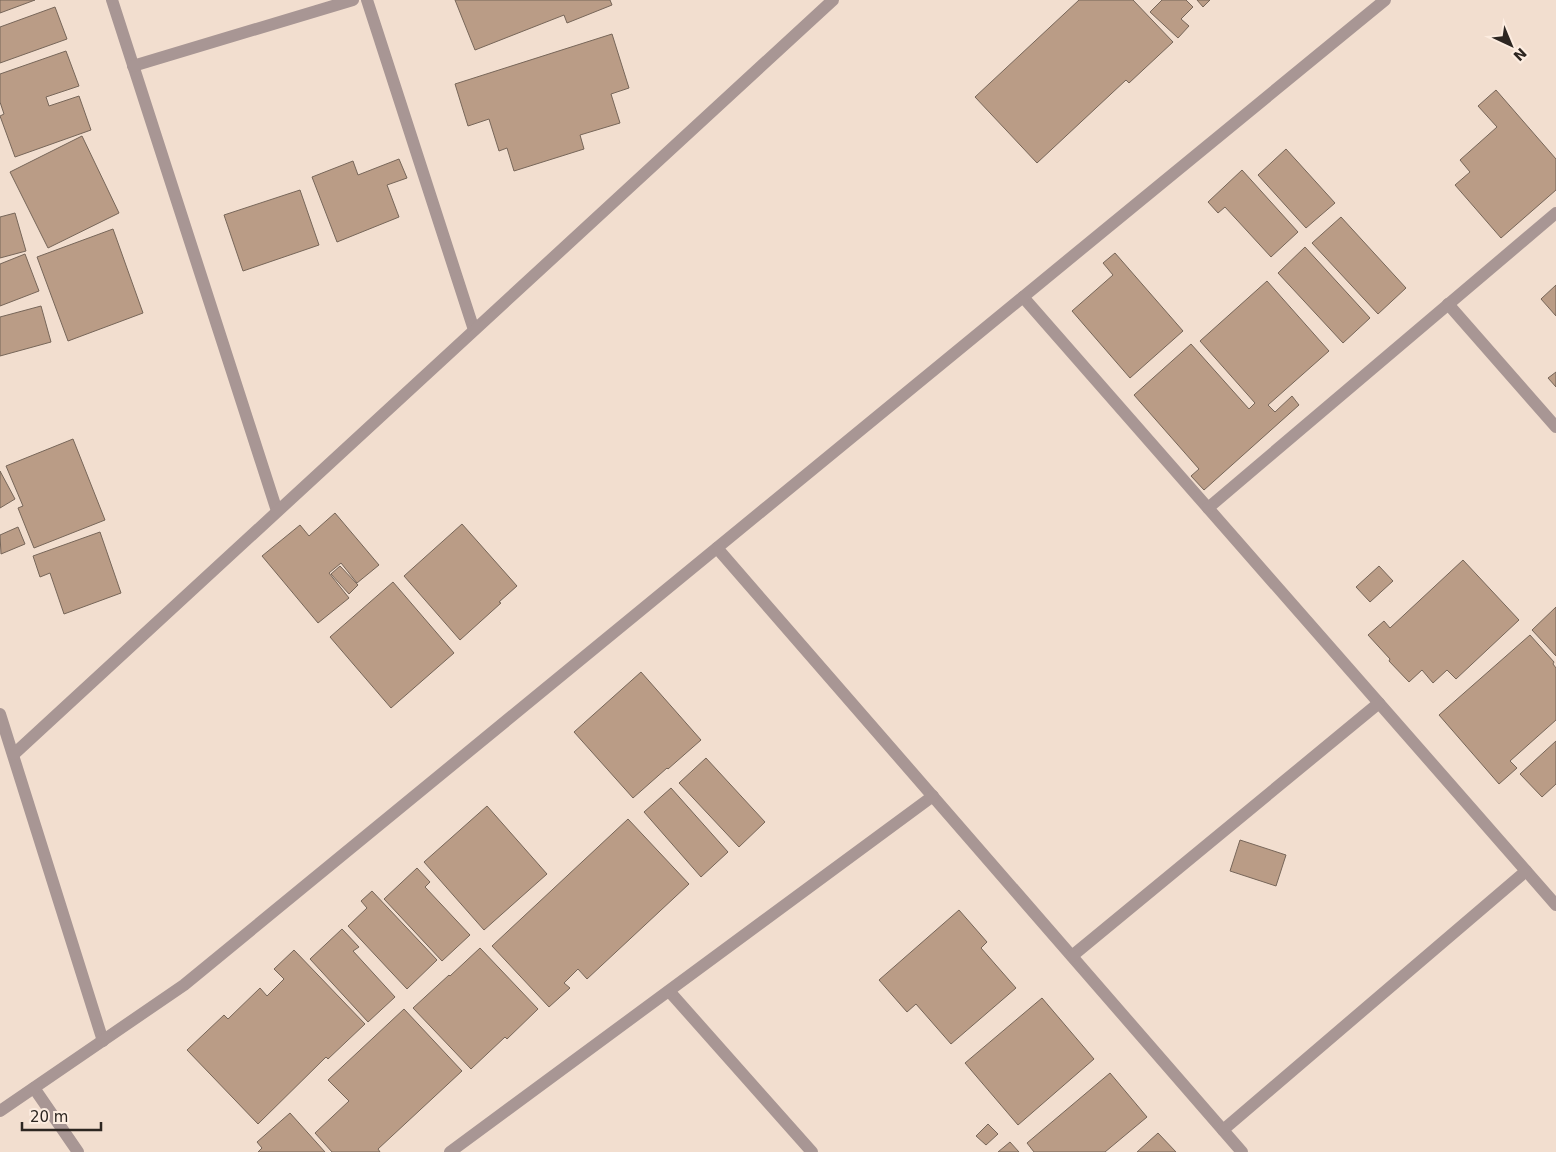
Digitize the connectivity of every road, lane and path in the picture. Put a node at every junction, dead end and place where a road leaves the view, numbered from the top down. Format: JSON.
{"nodes":[{"id":1,"x":112,"y":0,"type":"edge"},
{"id":2,"x":353,"y":0,"type":"edge"},
{"id":3,"x":367,"y":0,"type":"edge"},
{"id":4,"x":833,"y":0,"type":"edge"},
{"id":5,"x":1385,"y":0,"type":"edge"},
{"id":6,"x":133,"y":66,"type":"junction"},
{"id":7,"x":1556,"y":213,"type":"edge"},
{"id":8,"x":1023,"y":297,"type":"junction"},
{"id":9,"x":1448,"y":304,"type":"junction"},
{"id":10,"x":474,"y":330,"type":"junction"},
{"id":11,"x":1556,"y":427,"type":"edge"},
{"id":12,"x":1208,"y":508,"type":"junction"},
{"id":13,"x":277,"y":511,"type":"junction"},
{"id":14,"x":717,"y":548,"type":"junction"},
{"id":15,"x":1379,"y":703,"type":"junction"},
{"id":16,"x":0,"y":714,"type":"edge"},
{"id":17,"x":14,"y":754,"type":"junction"},
{"id":18,"x":933,"y":796,"type":"junction"},
{"id":19,"x":1526,"y":871,"type":"junction"},
{"id":20,"x":1556,"y":905,"type":"edge"},
{"id":21,"x":1072,"y":956,"type":"junction"},
{"id":22,"x":669,"y":991,"type":"junction"},
{"id":23,"x":103,"y":1041,"type":"junction"},
{"id":24,"x":34,"y":1088,"type":"junction"},
{"id":25,"x":0,"y":1111,"type":"edge"},
{"id":26,"x":1223,"y":1130,"type":"junction"},
{"id":27,"x":78,"y":1152,"type":"edge"},
{"id":28,"x":450,"y":1152,"type":"edge"},
{"id":29,"x":812,"y":1152,"type":"edge"},
{"id":30,"x":1242,"y":1152,"type":"edge"}],
"edges":[{"from":1,"to":6,"type":"street"},
{"from":2,"to":6,"type":"street"},
{"from":3,"to":10,"type":"street"},
{"from":4,"to":10,"type":"street"},
{"from":5,"to":8,"type":"street"},
{"from":6,"to":13,"type":"street"},
{"from":7,"to":9,"type":"street"},
{"from":8,"to":12,"type":"street"},
{"from":8,"to":14,"type":"street"},
{"from":9,"to":11,"type":"street"},
{"from":9,"to":12,"type":"street"},
{"from":10,"to":13,"type":"street"},
{"from":12,"to":15,"type":"street"},
{"from":13,"to":17,"type":"street"},
{"from":14,"to":18,"type":"street"},
{"from":14,"to":23,"type":"street"},
{"from":15,"to":19,"type":"street"},
{"from":15,"to":21,"type":"street"},
{"from":16,"to":17,"type":"street"},
{"from":17,"to":23,"type":"street"},
{"from":18,"to":21,"type":"street"},
{"from":18,"to":22,"type":"street"},
{"from":19,"to":20,"type":"street"},
{"from":19,"to":26,"type":"street"},
{"from":21,"to":26,"type":"street"},
{"from":22,"to":28,"type":"street"},
{"from":22,"to":29,"type":"street"},
{"from":23,"to":24,"type":"street"},
{"from":24,"to":25,"type":"street"},
{"from":24,"to":27,"type":"street"},
{"from":26,"to":30,"type":"street"}]}
